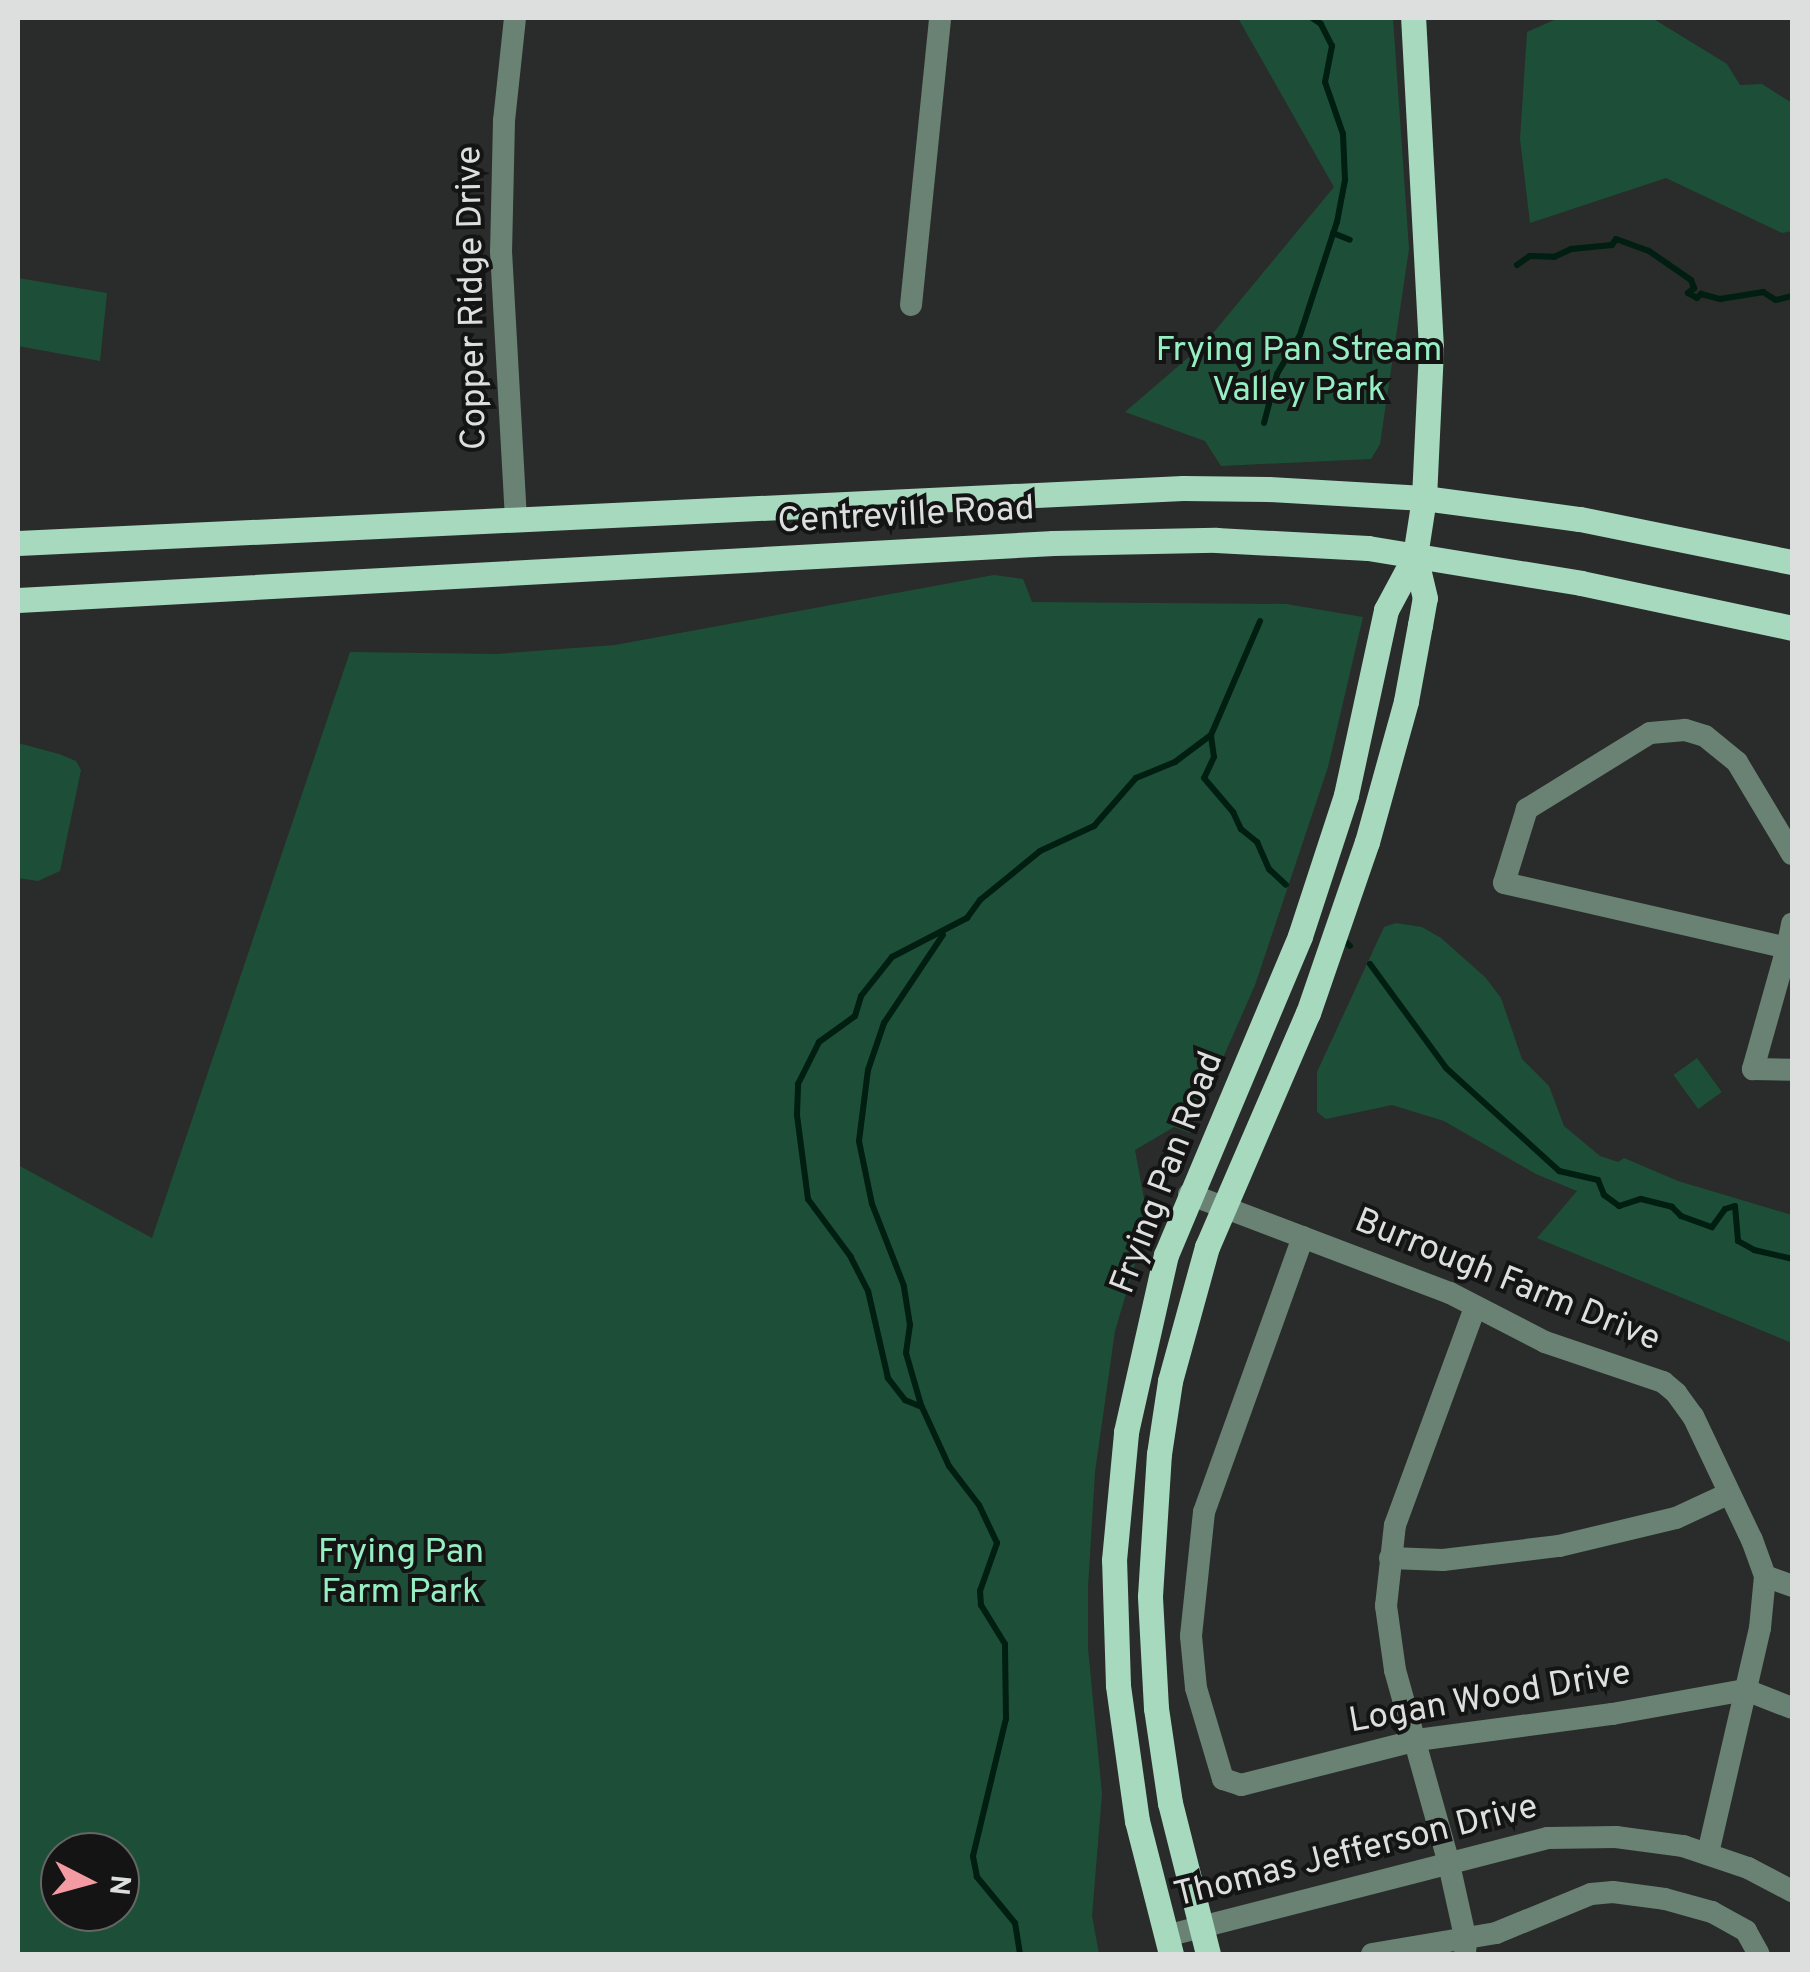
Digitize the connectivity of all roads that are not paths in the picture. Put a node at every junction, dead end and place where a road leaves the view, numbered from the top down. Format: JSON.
{"nodes":[{"id":1,"x":515,"y":18,"type":"edge"},
{"id":2,"x":940,"y":18,"type":"edge"},
{"id":3,"x":1413,"y":18,"type":"edge"},
{"id":4,"x":911,"y":305,"type":"dead end"},
{"id":5,"x":1424,"y":498,"type":"junction"},
{"id":6,"x":516,"y":517,"type":"junction"},
{"id":7,"x":18,"y":543,"type":"edge"},
{"id":8,"x":1415,"y":556,"type":"junction"},
{"id":9,"x":1792,"y":562,"type":"edge"},
{"id":10,"x":18,"y":600,"type":"edge"},
{"id":11,"x":1792,"y":628,"type":"edge"},
{"id":12,"x":1792,"y":854,"type":"edge"},
{"id":13,"x":1792,"y":924,"type":"edge"},
{"id":14,"x":1787,"y":948,"type":"junction"},
{"id":15,"x":1792,"y":1070,"type":"edge"},
{"id":16,"x":1189,"y":1194,"type":"junction"},
{"id":17,"x":1222,"y":1207,"type":"junction"},
{"id":18,"x":1302,"y":1238,"type":"junction"},
{"id":19,"x":1475,"y":1308,"type":"junction"},
{"id":20,"x":1728,"y":1494,"type":"junction"},
{"id":21,"x":1390,"y":1558,"type":"junction"},
{"id":22,"x":1765,"y":1576,"type":"junction"},
{"id":23,"x":1792,"y":1586,"type":"edge"},
{"id":24,"x":1746,"y":1690,"type":"junction"},
{"id":25,"x":1792,"y":1708,"type":"edge"},
{"id":26,"x":1416,"y":1740,"type":"junction"},
{"id":27,"x":1708,"y":1854,"type":"junction"},
{"id":28,"x":1448,"y":1860,"type":"junction"},
{"id":29,"x":1792,"y":1891,"type":"edge"},
{"id":30,"x":1201,"y":1927,"type":"junction"},
{"id":31,"x":1168,"y":1945,"type":"edge"},
{"id":32,"x":1466,"y":1948,"type":"edge"},
{"id":33,"x":1208,"y":1954,"type":"edge"},
{"id":34,"x":1372,"y":1954,"type":"edge"},
{"id":35,"x":1760,"y":1954,"type":"edge"}],
"edges":[{"from":1,"to":6,"type":"street","name":"Copper Ridge Drive"},
{"from":2,"to":4,"type":"street"},
{"from":3,"to":5,"type":"main road","name":"Frying Pan Road"},
{"from":5,"to":6,"type":"main road","name":"Centreville Road"},
{"from":5,"to":8,"type":"main road","name":"Frying Pan Road"},
{"from":5,"to":9,"type":"main road","name":"Centreville Road"},
{"from":6,"to":7,"type":"main road","name":"Centreville Road"},
{"from":8,"to":10,"type":"main road","name":"Centreville Road"},
{"from":8,"to":11,"type":"main road","name":"Centreville Road"},
{"from":8,"to":16,"type":"main road","name":"Frying Pan Road"},
{"from":8,"to":17,"type":"main road","name":"Frying Pan Road"},
{"from":12,"to":14,"type":"street"},
{"from":13,"to":14,"type":"street"},
{"from":14,"to":15,"type":"street"},
{"from":16,"to":17,"type":"street","name":"Burrough Farm Drive"},
{"from":16,"to":31,"type":"main road","name":"Frying Pan Road"},
{"from":17,"to":18,"type":"street","name":"Burrough Farm Drive"},
{"from":17,"to":30,"type":"main road","name":"Frying Pan Road"},
{"from":18,"to":19,"type":"street","name":"Burrough Farm Drive"},
{"from":18,"to":26,"type":"street","name":"Logan Wood Drive"},
{"from":19,"to":20,"type":"street","name":"Burrough Farm Drive"},
{"from":19,"to":21,"type":"street"},
{"from":20,"to":21,"type":"street"},
{"from":20,"to":22,"type":"street","name":"Burrough Farm Drive"},
{"from":21,"to":26,"type":"street"},
{"from":22,"to":23,"type":"street"},
{"from":22,"to":24,"type":"street"},
{"from":24,"to":25,"type":"street"},
{"from":24,"to":26,"type":"street","name":"Logan Wood Drive"},
{"from":24,"to":27,"type":"street"},
{"from":26,"to":28,"type":"street"},
{"from":27,"to":28,"type":"street","name":"Thomas Jefferson Drive"},
{"from":27,"to":29,"type":"street","name":"Thomas Jefferson Drive"},
{"from":28,"to":30,"type":"street","name":"Thomas Jefferson Drive"},
{"from":28,"to":32,"type":"street"},
{"from":30,"to":31,"type":"street","name":"Thomas Jefferson Drive"},
{"from":30,"to":33,"type":"main road","name":"Frying Pan Road"},
{"from":32,"to":34,"type":"street"},
{"from":32,"to":35,"type":"street"}]}
